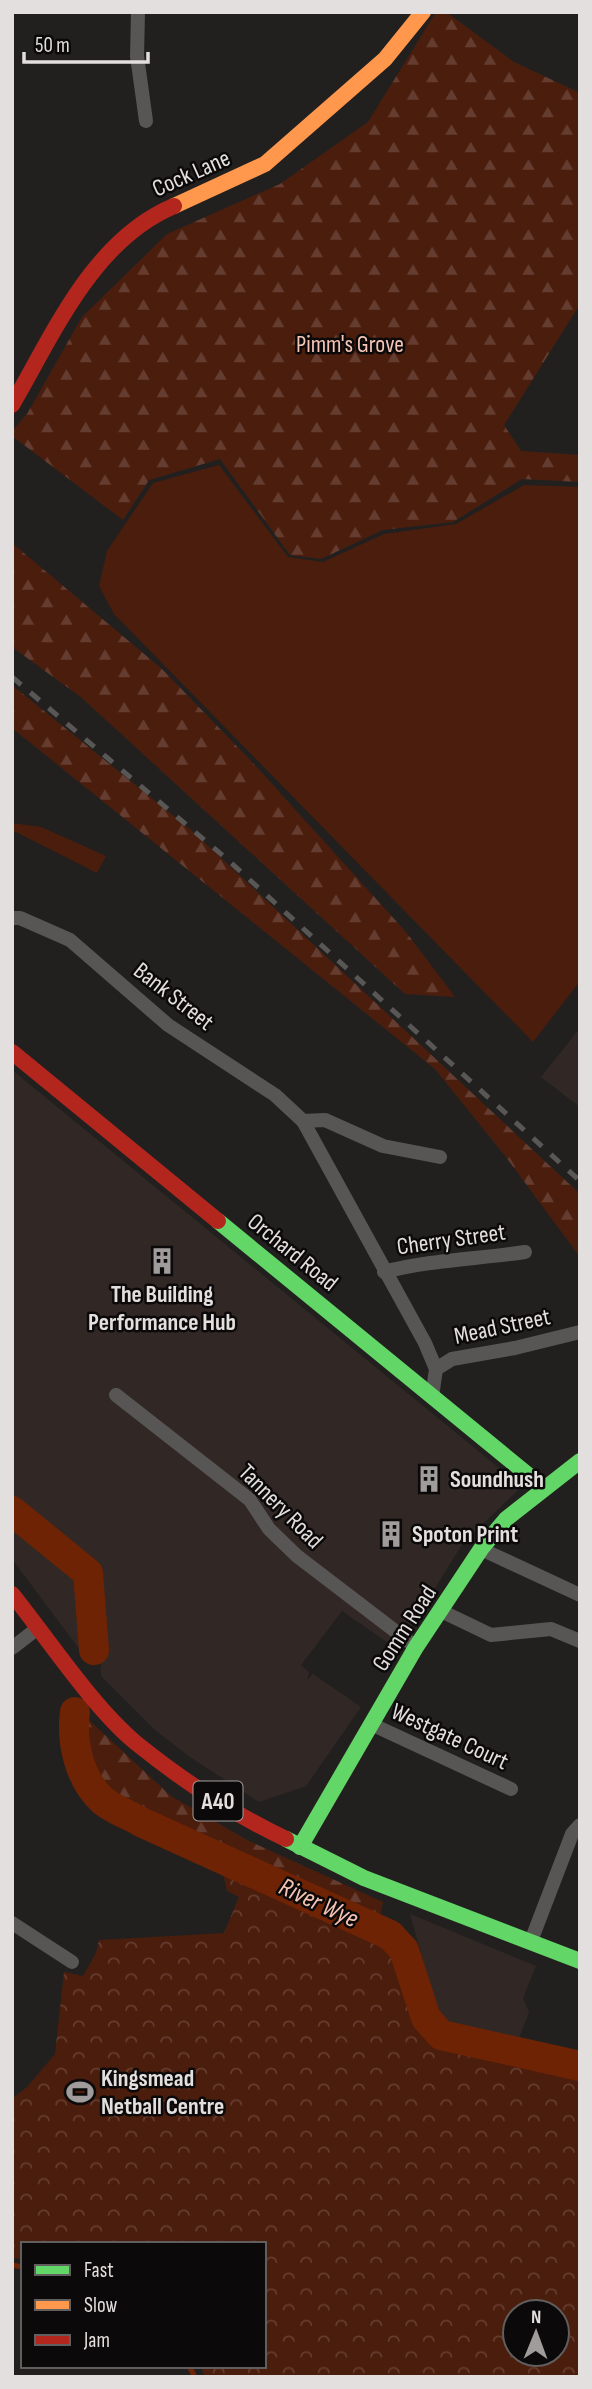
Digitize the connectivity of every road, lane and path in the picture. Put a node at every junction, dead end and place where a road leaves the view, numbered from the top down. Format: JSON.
{"nodes":[{"id":1,"x":138,"y":12,"type":"edge"},
{"id":2,"x":423,"y":12,"type":"edge"},
{"id":3,"x":146,"y":121,"type":"dead end"},
{"id":4,"x":12,"y":405,"type":"edge"},
{"id":5,"x":12,"y":918,"type":"edge"},
{"id":6,"x":12,"y":1052,"type":"edge"},
{"id":7,"x":303,"y":1121,"type":"junction"},
{"id":8,"x":440,"y":1157,"type":"dead end"},
{"id":9,"x":525,"y":1252,"type":"dead end"},
{"id":10,"x":384,"y":1272,"type":"junction"},
{"id":11,"x":580,"y":1332,"type":"edge"},
{"id":12,"x":436,"y":1369,"type":"junction"},
{"id":13,"x":116,"y":1395,"type":"dead end"},
{"id":14,"x":432,"y":1396,"type":"junction"},
{"id":15,"x":580,"y":1461,"type":"edge"},
{"id":16,"x":544,"y":1488,"type":"junction"},
{"id":17,"x":481,"y":1549,"type":"junction"},
{"id":18,"x":12,"y":1594,"type":"edge"},
{"id":19,"x":580,"y":1595,"type":"edge"},
{"id":20,"x":441,"y":1611,"type":"junction"},
{"id":21,"x":38,"y":1628,"type":"junction"},
{"id":22,"x":580,"y":1641,"type":"edge"},
{"id":23,"x":416,"y":1647,"type":"junction"},
{"id":24,"x":12,"y":1648,"type":"edge"},
{"id":25,"x":371,"y":1724,"type":"junction"},
{"id":26,"x":510,"y":1789,"type":"dead end"},
{"id":27,"x":580,"y":1825,"type":"edge"},
{"id":28,"x":300,"y":1847,"type":"junction"},
{"id":29,"x":12,"y":1923,"type":"edge"},
{"id":30,"x":531,"y":1941,"type":"junction"},
{"id":31,"x":580,"y":1961,"type":"edge"},
{"id":32,"x":72,"y":1962,"type":"dead end"}],
"edges":[{"from":1,"to":3,"type":"street"},
{"from":2,"to":4,"type":"street","name":"Cock Lane"},
{"from":5,"to":7,"type":"street","name":"Bank Street"},
{"from":6,"to":14,"type":"street","name":"Orchard Road"},
{"from":7,"to":8,"type":"street"},
{"from":7,"to":10,"type":"street","name":"Bank Street"},
{"from":9,"to":10,"type":"street","name":"Cherry Street"},
{"from":10,"to":12,"type":"street","name":"Bank Street"},
{"from":11,"to":12,"type":"street","name":"Mead Street"},
{"from":12,"to":14,"type":"street"},
{"from":13,"to":23,"type":"street","name":"Tannery Road"},
{"from":14,"to":16,"type":"street","name":"Orchard Road"},
{"from":15,"to":16,"type":"street","name":"Gomm Road"},
{"from":16,"to":17,"type":"street","name":"Gomm Road"},
{"from":17,"to":19,"type":"street"},
{"from":17,"to":20,"type":"street","name":"Gomm Road"},
{"from":18,"to":21,"type":"street","number":"A40"},
{"from":20,"to":22,"type":"street"},
{"from":20,"to":23,"type":"street","name":"Gomm Road"},
{"from":21,"to":24,"type":"street"},
{"from":21,"to":28,"type":"street","number":"A40"},
{"from":23,"to":25,"type":"street","name":"Gomm Road"},
{"from":25,"to":26,"type":"street","name":"Westgate Court"},
{"from":25,"to":28,"type":"street","name":"Gomm Road"},
{"from":27,"to":30,"type":"street"},
{"from":28,"to":30,"type":"street","number":"A40"},
{"from":29,"to":32,"type":"street"},
{"from":30,"to":31,"type":"street","number":"A40"}]}
